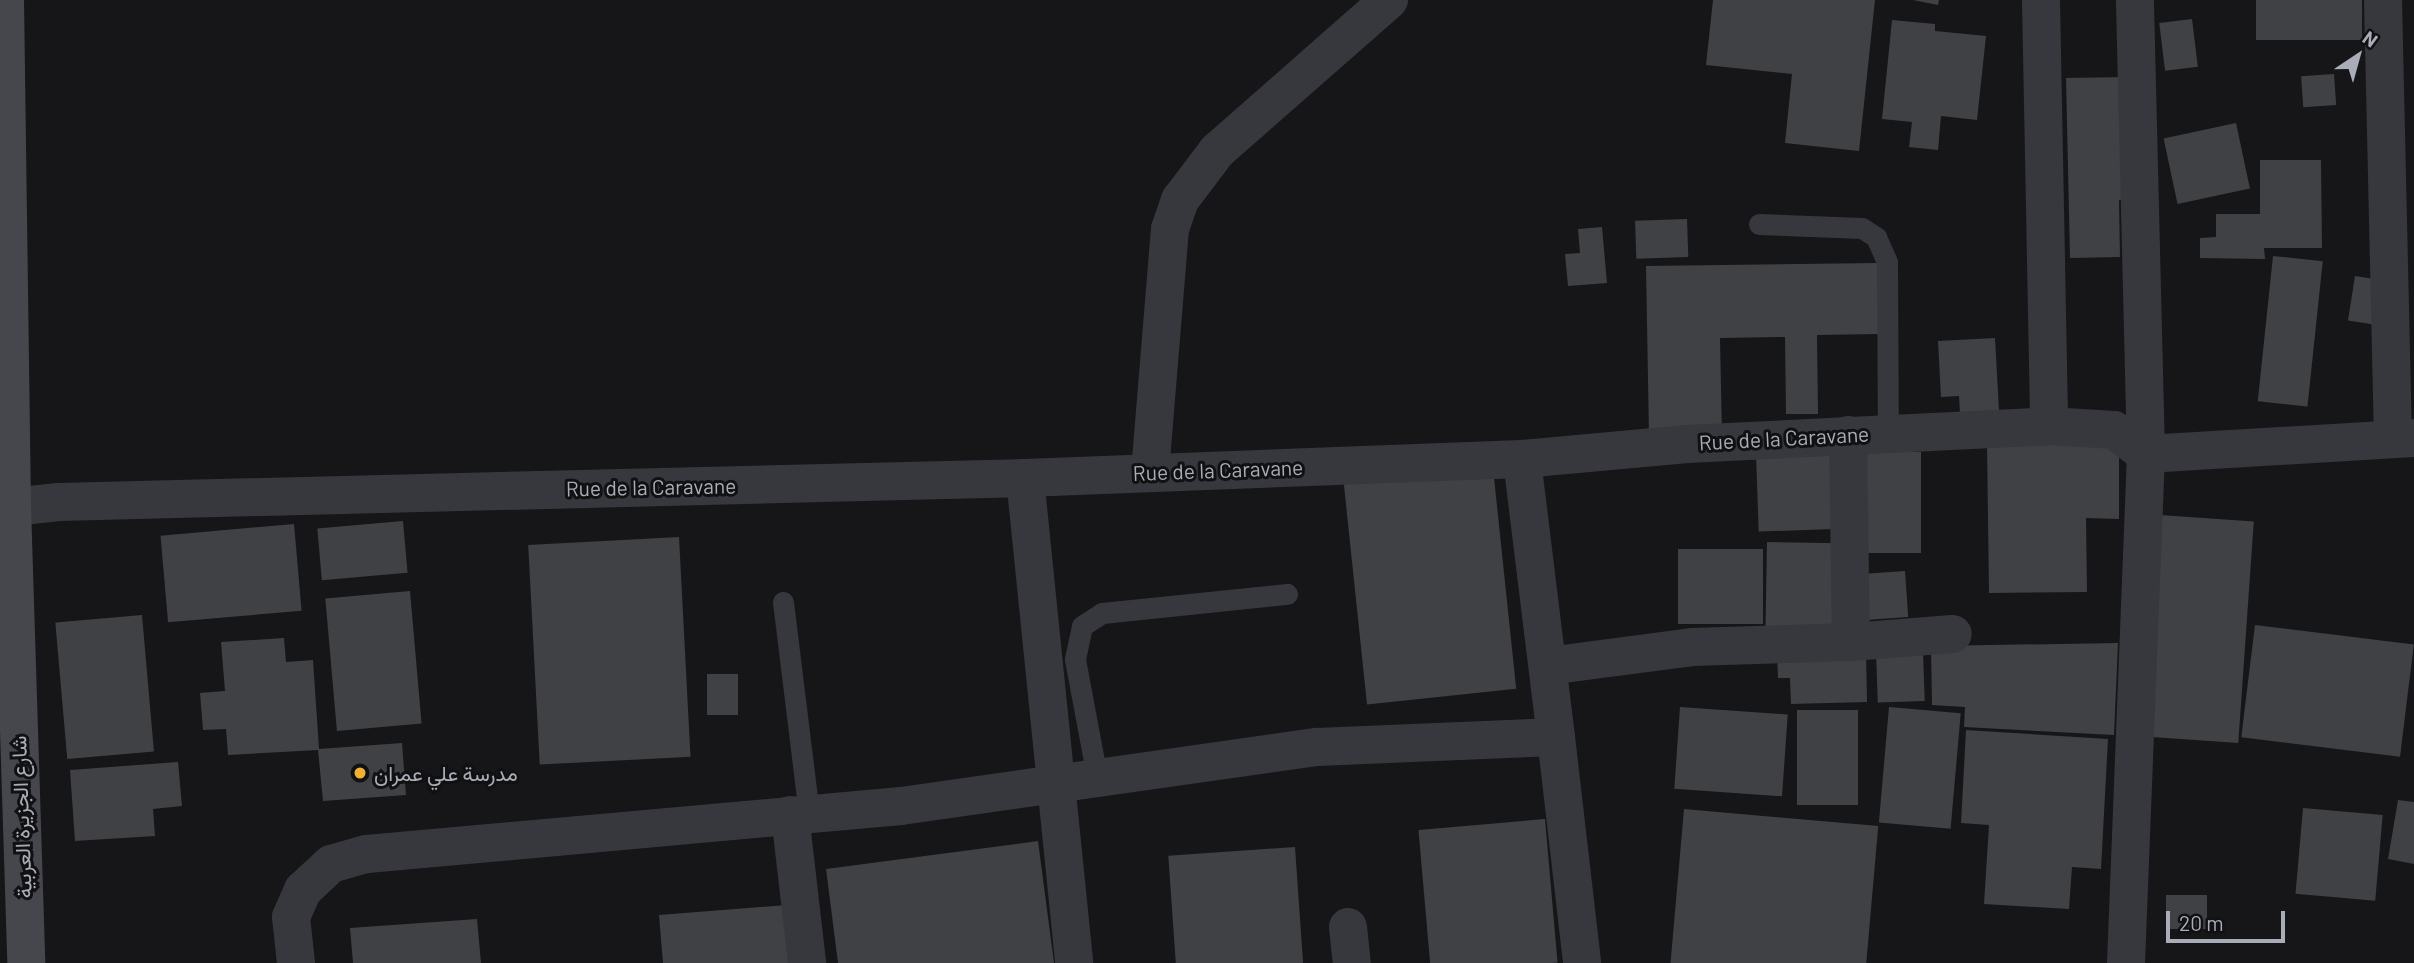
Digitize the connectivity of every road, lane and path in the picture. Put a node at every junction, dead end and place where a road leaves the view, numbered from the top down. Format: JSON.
{"nodes":[{"id":1,"x":5,"y":0,"type":"edge"},
{"id":2,"x":1389,"y":0,"type":"edge"},
{"id":3,"x":2041,"y":0,"type":"edge"},
{"id":4,"x":2135,"y":0,"type":"edge"},
{"id":5,"x":2383,"y":0,"type":"edge"},
{"id":6,"x":1759,"y":224,"type":"dead end"},
{"id":7,"x":2049,"y":426,"type":"junction"},
{"id":8,"x":1888,"y":433,"type":"junction"},
{"id":9,"x":1848,"y":435,"type":"junction"},
{"id":10,"x":2404,"y":439,"type":"edge"},
{"id":11,"x":2146,"y":454,"type":"junction"},
{"id":12,"x":1522,"y":459,"type":"junction"},
{"id":13,"x":1150,"y":472,"type":"junction"},
{"id":14,"x":1025,"y":478,"type":"junction"},
{"id":15,"x":12,"y":507,"type":"junction"},
{"id":16,"x":1287,"y":594,"type":"dead end"},
{"id":17,"x":783,"y":602,"type":"dead end"},
{"id":18,"x":1952,"y":634,"type":"dead end"},
{"id":19,"x":1851,"y":642,"type":"junction"},
{"id":20,"x":1548,"y":666,"type":"junction"},
{"id":21,"x":1556,"y":737,"type":"junction"},
{"id":22,"x":1097,"y":777,"type":"junction"},
{"id":23,"x":1056,"y":783,"type":"junction"},
{"id":24,"x":799,"y":815,"type":"junction"},
{"id":25,"x":26,"y":963,"type":"edge"},
{"id":26,"x":296,"y":963,"type":"edge"},
{"id":27,"x":807,"y":963,"type":"edge"},
{"id":28,"x":1074,"y":963,"type":"edge"},
{"id":29,"x":1582,"y":963,"type":"edge"},
{"id":30,"x":2126,"y":963,"type":"edge"}],
"edges":[{"from":1,"to":15,"type":"street","name":"شارع الجزيرة العربية"},
{"from":2,"to":13,"type":"street"},
{"from":3,"to":7,"type":"street"},
{"from":4,"to":11,"type":"street"},
{"from":5,"to":10,"type":"street"},
{"from":6,"to":8,"type":"lane"},
{"from":7,"to":8,"type":"street","name":"Rue de la Caravane"},
{"from":7,"to":11,"type":"street","name":"Rue de la Caravane"},
{"from":8,"to":9,"type":"street","name":"Rue de la Caravane"},
{"from":9,"to":12,"type":"street","name":"Rue de la Caravane"},
{"from":9,"to":19,"type":"street"},
{"from":10,"to":11,"type":"street"},
{"from":11,"to":30,"type":"street"},
{"from":12,"to":13,"type":"street","name":"Rue de la Caravane"},
{"from":12,"to":20,"type":"street"},
{"from":13,"to":14,"type":"street","name":"Rue de la Caravane"},
{"from":14,"to":15,"type":"street","name":"Rue de la Caravane"},
{"from":14,"to":23,"type":"street"},
{"from":15,"to":25,"type":"street","name":"شارع الجزيرة العربية"},
{"from":16,"to":22,"type":"lane"},
{"from":17,"to":24,"type":"lane"},
{"from":18,"to":19,"type":"street"},
{"from":19,"to":20,"type":"street"},
{"from":20,"to":21,"type":"street"},
{"from":21,"to":22,"type":"street"},
{"from":21,"to":29,"type":"street"},
{"from":22,"to":23,"type":"street"},
{"from":23,"to":24,"type":"street"},
{"from":23,"to":28,"type":"street"},
{"from":24,"to":26,"type":"street"},
{"from":24,"to":27,"type":"street"}]}
